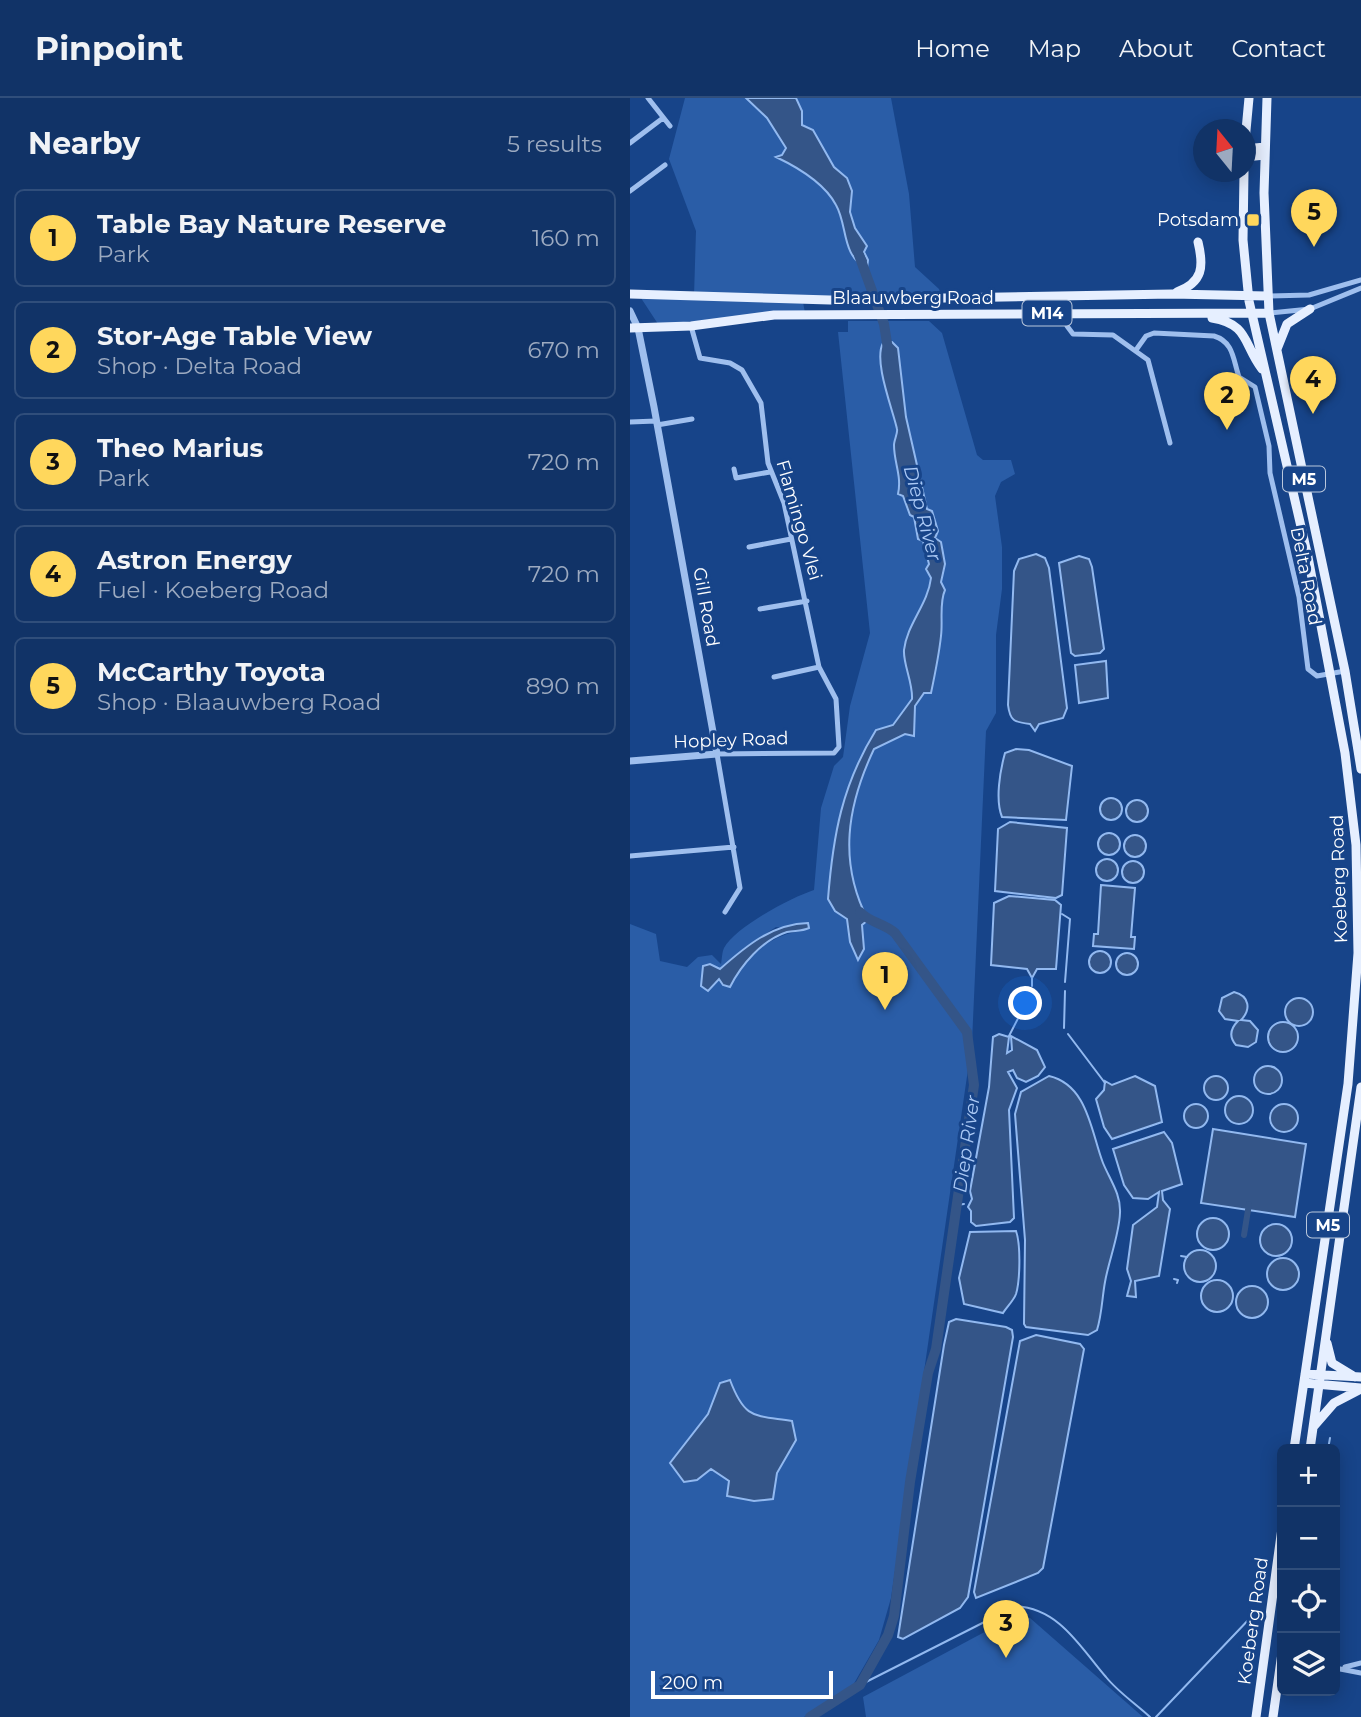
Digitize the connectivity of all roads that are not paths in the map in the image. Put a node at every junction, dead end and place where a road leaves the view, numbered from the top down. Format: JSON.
{"nodes":[{"id":1,"x":648,"y":98,"type":"edge"},
{"id":2,"x":1249,"y":98,"type":"edge"},
{"id":3,"x":1267,"y":98,"type":"edge"},
{"id":4,"x":663,"y":118,"type":"junction"},
{"id":5,"x":1247,"y":119,"type":"edge"},
{"id":6,"x":670,"y":127,"type":"dead end"},
{"id":7,"x":630,"y":143,"type":"edge"},
{"id":8,"x":1256,"y":150,"type":"edge"},
{"id":9,"x":1265,"y":151,"type":"junction"},
{"id":10,"x":1256,"y":154,"type":"edge"},
{"id":11,"x":665,"y":165,"type":"dead end"},
{"id":12,"x":1244,"y":182,"type":"edge"},
{"id":13,"x":630,"y":191,"type":"edge"},
{"id":14,"x":1198,"y":242,"type":"dead end"},
{"id":15,"x":1361,"y":280,"type":"edge"},
{"id":16,"x":1361,"y":288,"type":"edge"},
{"id":17,"x":1172,"y":294,"type":"junction"},
{"id":18,"x":1248,"y":294,"type":"junction"},
{"id":19,"x":630,"y":295,"type":"edge"},
{"id":20,"x":1267,"y":296,"type":"junction"},
{"id":21,"x":1310,"y":309,"type":"junction"},
{"id":22,"x":630,"y":311,"type":"edge"},
{"id":23,"x":1068,"y":313,"type":"junction"},
{"id":24,"x":1251,"y":313,"type":"junction"},
{"id":25,"x":1269,"y":313,"type":"junction"},
{"id":26,"x":1189,"y":314,"type":"junction"},
{"id":27,"x":691,"y":326,"type":"junction"},
{"id":28,"x":634,"y":328,"type":"edge"},
{"id":29,"x":1136,"y":350,"type":"junction"},
{"id":30,"x":1277,"y":352,"type":"junction"},
{"id":31,"x":1266,"y":373,"type":"junction"},
{"id":32,"x":692,"y":419,"type":"dead end"},
{"id":33,"x":630,"y":422,"type":"edge"},
{"id":34,"x":657,"y":423,"type":"junction"},
{"id":35,"x":1170,"y":443,"type":"dead end"},
{"id":36,"x":734,"y":469,"type":"dead end"},
{"id":37,"x":770,"y":472,"type":"junction"},
{"id":38,"x":791,"y":539,"type":"junction"},
{"id":39,"x":749,"y":547,"type":"dead end"},
{"id":40,"x":807,"y":601,"type":"junction"},
{"id":41,"x":760,"y":609,"type":"dead end"},
{"id":42,"x":819,"y":667,"type":"junction"},
{"id":43,"x":1345,"y":671,"type":"junction"},
{"id":44,"x":1329,"y":674,"type":"junction"},
{"id":45,"x":774,"y":677,"type":"dead end"},
{"id":46,"x":833,"y":753,"type":"joint"},
{"id":47,"x":717,"y":754,"type":"junction"},
{"id":48,"x":630,"y":761,"type":"edge"},
{"id":49,"x":1361,"y":769,"type":"edge"},
{"id":50,"x":734,"y":847,"type":"junction"},
{"id":51,"x":630,"y":856,"type":"edge"},
{"id":52,"x":725,"y":912,"type":"dead end"},
{"id":53,"x":1361,"y":1087,"type":"edge"},
{"id":54,"x":1326,"y":1332,"type":"junction"},
{"id":55,"x":1358,"y":1377,"type":"edge"},
{"id":56,"x":1304,"y":1378,"type":"junction"},
{"id":57,"x":1318,"y":1380,"type":"junction"},
{"id":58,"x":1361,"y":1389,"type":"edge"},
{"id":59,"x":1312,"y":1430,"type":"junction"},
{"id":60,"x":1295,"y":1444,"type":"edge"},
{"id":61,"x":1311,"y":1444,"type":"edge"},
{"id":62,"x":1277,"y":1564,"type":"edge"},
{"id":63,"x":1361,"y":1663,"type":"edge"},
{"id":64,"x":1340,"y":1668,"type":"edge"},
{"id":65,"x":1340,"y":1668,"type":"edge"},
{"id":66,"x":1361,"y":1673,"type":"edge"},
{"id":67,"x":1277,"y":1688,"type":"edge"},
{"id":68,"x":1276,"y":1695,"type":"joint"},
{"id":69,"x":1256,"y":1717,"type":"edge"},
{"id":70,"x":1273,"y":1717,"type":"edge"}],
"edges":[{"from":1,"to":4,"type":"street"},
{"from":2,"to":5,"type":"main road"},
{"from":3,"to":9,"type":"main road","number":"M5"},
{"from":4,"to":6,"type":"street"},
{"from":4,"to":7,"type":"street"},
{"from":8,"to":9,"type":"main road"},
{"from":9,"to":10,"type":"main road"},
{"from":9,"to":20,"type":"main road","number":"M5"},
{"from":11,"to":13,"type":"street"},
{"from":12,"to":18,"type":"main road","number":"M5"},
{"from":14,"to":17,"type":"main road"},
{"from":15,"to":20,"type":"street","name":"Blaauwberg Road"},
{"from":16,"to":21,"type":"street","name":"Blaauwberg Road"},
{"from":17,"to":18,"type":"main road","name":"Blaauwberg Road","number":"M14"},
{"from":17,"to":19,"type":"main road","name":"Blaauwberg Road","number":"M14"},
{"from":18,"to":20,"type":"main road","name":"Blaauwberg Road","number":"M14"},
{"from":18,"to":24,"type":"main road","number":"M5"},
{"from":20,"to":25,"type":"main road","number":"M5"},
{"from":21,"to":25,"type":"street","name":"Blaauwberg Road"},
{"from":21,"to":30,"type":"main road"},
{"from":22,"to":28,"type":"street","name":"Gill Road"},
{"from":23,"to":26,"type":"main road","name":"Blaauwberg Road","number":"M14"},
{"from":23,"to":27,"type":"main road","name":"Blaauwberg Road","number":"M14"},
{"from":23,"to":29,"type":"street"},
{"from":24,"to":25,"type":"main road","name":"Blaauwberg Road","number":"M14"},
{"from":24,"to":26,"type":"main road","name":"Blaauwberg Road","number":"M14"},
{"from":24,"to":31,"type":"main road","name":"Koeberg Road","number":"M5"},
{"from":25,"to":30,"type":"main road","number":"M5"},
{"from":26,"to":31,"type":"main road"},
{"from":27,"to":28,"type":"main road","name":"Blaauwberg Road","number":"M14"},
{"from":27,"to":37,"type":"street","name":"Flamingo Vlei"},
{"from":28,"to":34,"type":"street","name":"Gill Road"},
{"from":29,"to":35,"type":"street"},
{"from":29,"to":44,"type":"street","name":"Delta Road"},
{"from":30,"to":43,"type":"main road","number":"M5"},
{"from":31,"to":44,"type":"main road","name":"Koeberg Road","number":"M5"},
{"from":32,"to":34,"type":"street"},
{"from":33,"to":34,"type":"street"},
{"from":34,"to":47,"type":"street","name":"Gill Road"},
{"from":36,"to":37,"type":"street"},
{"from":37,"to":38,"type":"street","name":"Flamingo Vlei"},
{"from":38,"to":39,"type":"street"},
{"from":38,"to":40,"type":"street","name":"Flamingo Vlei"},
{"from":40,"to":41,"type":"street"},
{"from":40,"to":42,"type":"street","name":"Flamingo Vlei"},
{"from":42,"to":45,"type":"street"},
{"from":42,"to":46,"type":"street","name":"Flamingo Vlei"},
{"from":43,"to":44,"type":"street"},
{"from":43,"to":49,"type":"main road","number":"M5"},
{"from":44,"to":56,"type":"main road","name":"Koeberg Road","number":"M5"},
{"from":46,"to":47,"type":"street","name":"Hopley Road"},
{"from":47,"to":48,"type":"street","name":"Hopley Road"},
{"from":47,"to":50,"type":"street","name":"Gill Road"},
{"from":50,"to":51,"type":"street"},
{"from":50,"to":52,"type":"street","name":"Gill Road"},
{"from":53,"to":54,"type":"main road","number":"M5"},
{"from":54,"to":55,"type":"main road"},
{"from":54,"to":57,"type":"main road","number":"M5"},
{"from":55,"to":57,"type":"main road"},
{"from":56,"to":57,"type":"main road"},
{"from":56,"to":60,"type":"main road","name":"Koeberg Road","number":"M5"},
{"from":57,"to":58,"type":"main road"},
{"from":57,"to":59,"type":"main road","number":"M5"},
{"from":58,"to":59,"type":"main road"},
{"from":59,"to":61,"type":"main road","number":"M5"},
{"from":62,"to":69,"type":"main road","name":"Koeberg Road"},
{"from":63,"to":64,"type":"street"},
{"from":65,"to":66,"type":"street"},
{"from":67,"to":68,"type":"main road","name":"Koeberg Road"},
{"from":68,"to":70,"type":"main road","name":"Koeberg Road"}]}
